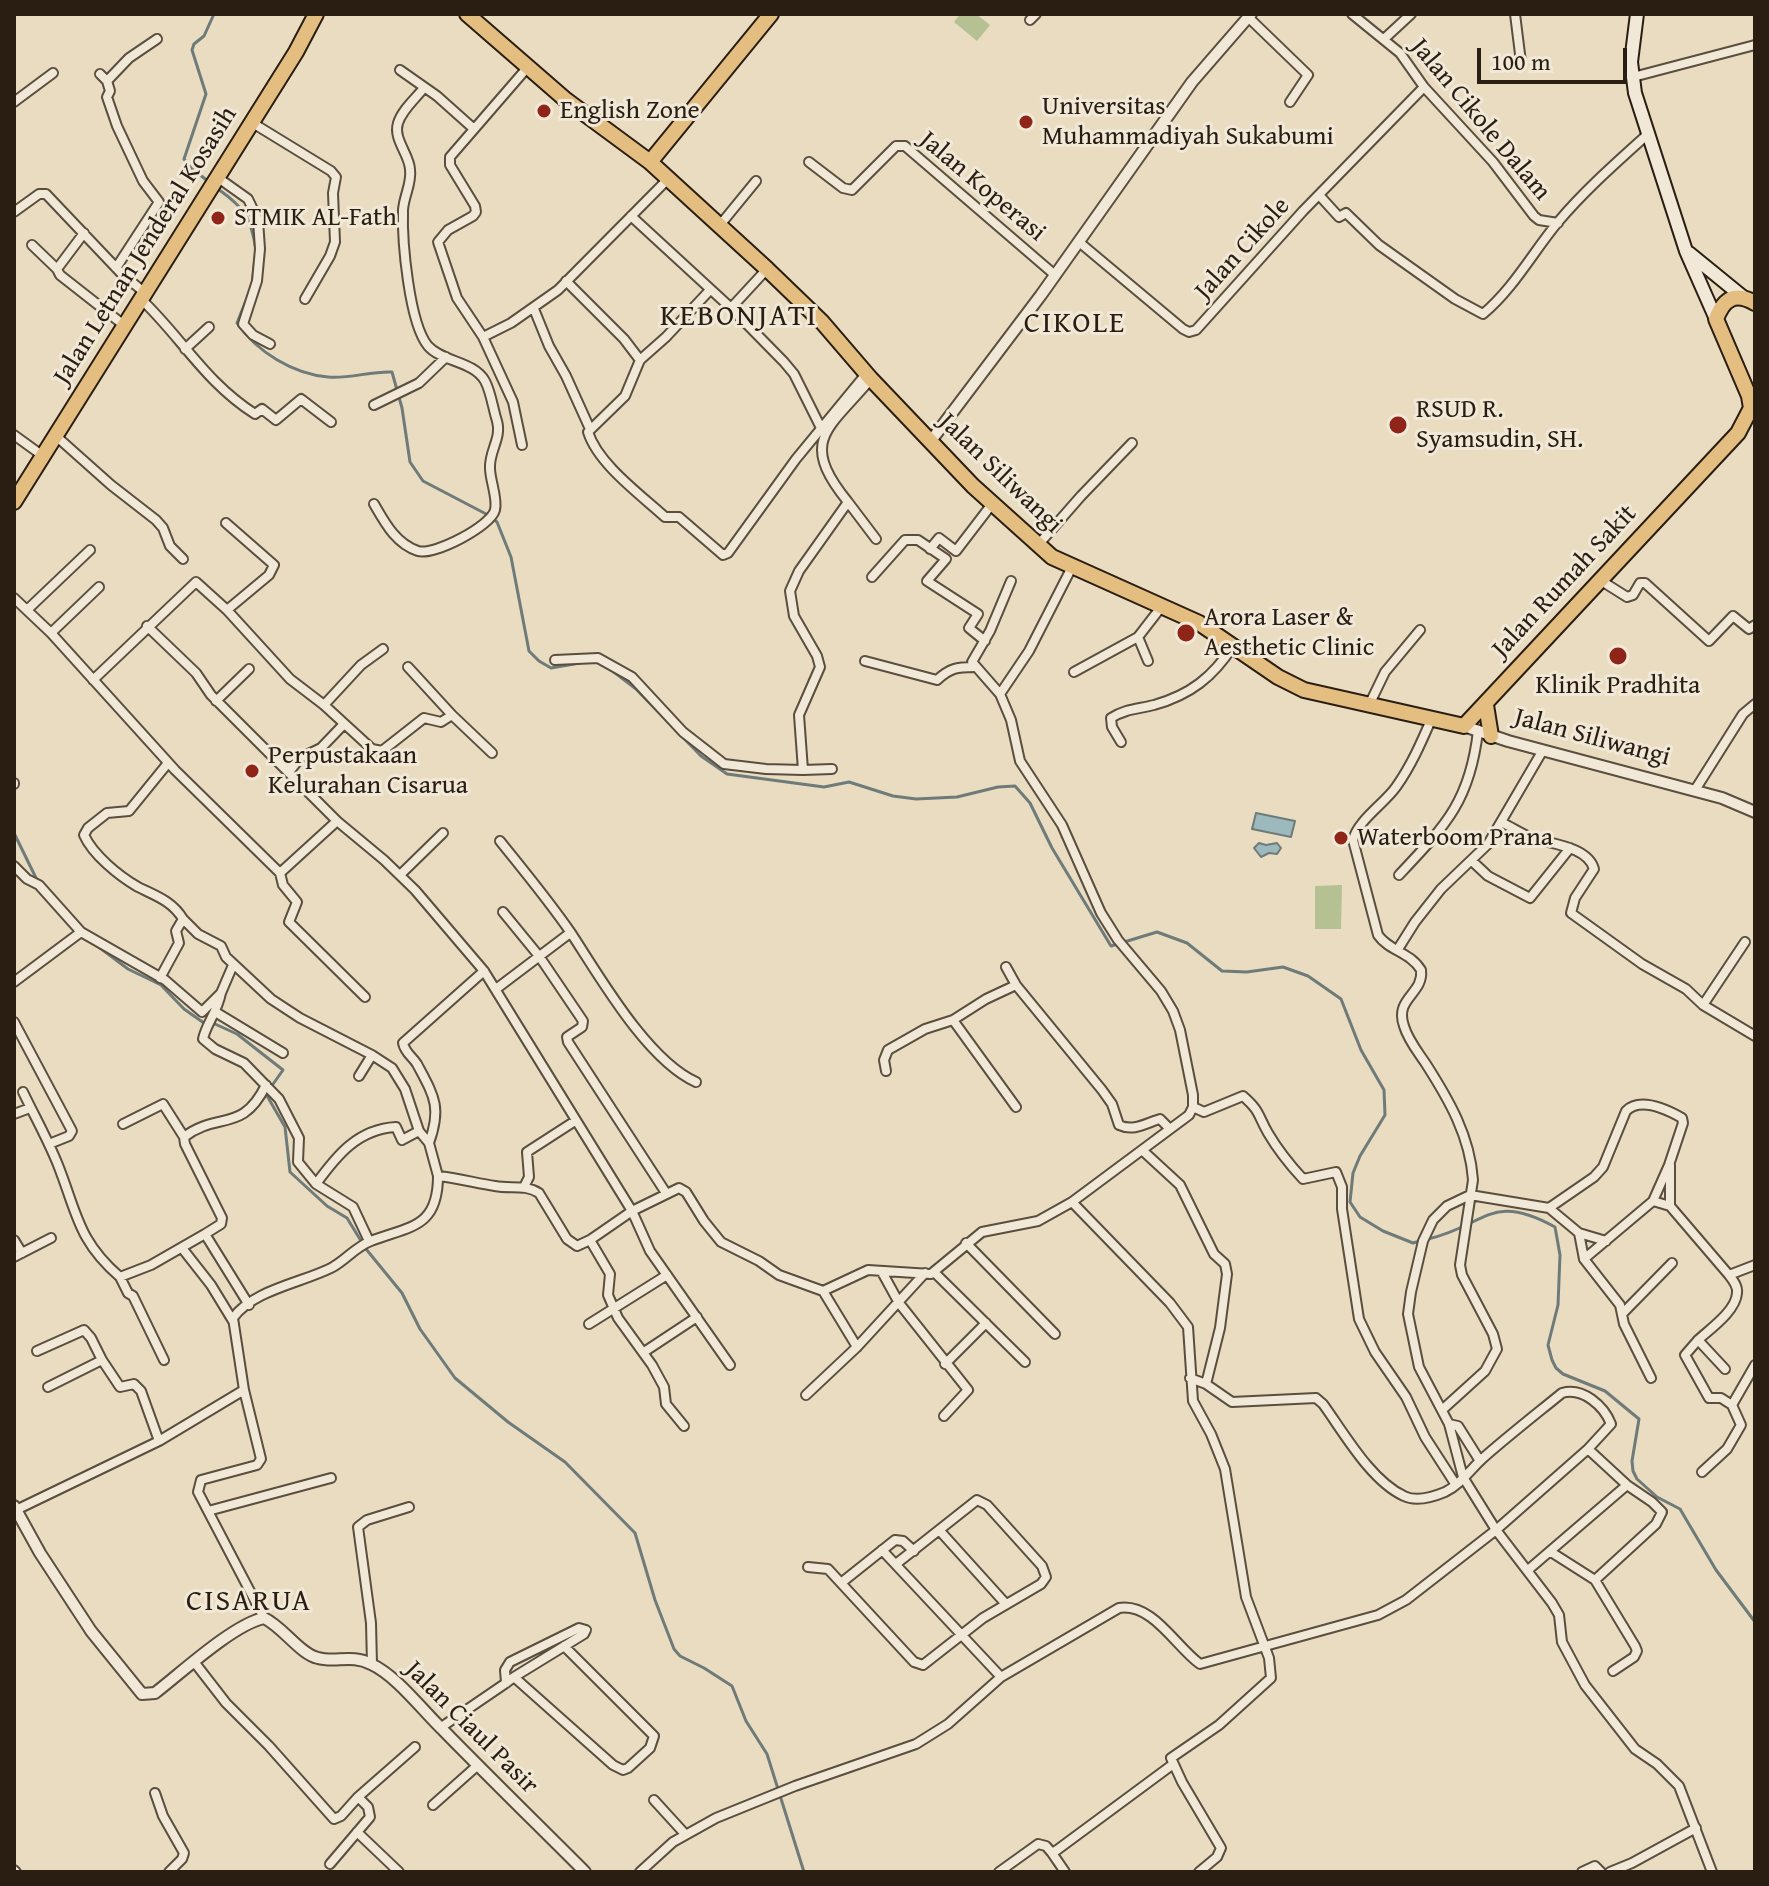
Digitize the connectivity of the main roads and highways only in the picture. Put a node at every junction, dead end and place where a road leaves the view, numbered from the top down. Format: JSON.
{"nodes":[{"id":1,"x":316,"y":14,"type":"edge"},
{"id":2,"x":467,"y":14,"type":"edge"},
{"id":3,"x":771,"y":14,"type":"edge"},
{"id":4,"x":1637,"y":14,"type":"edge"},
{"id":5,"x":650,"y":162,"type":"junction"},
{"id":6,"x":1686,"y":251,"type":"junction"},
{"id":7,"x":1749,"y":300,"type":"edge"},
{"id":8,"x":1716,"y":319,"type":"junction"},
{"id":9,"x":1753,"y":411,"type":"edge"},
{"id":10,"x":14,"y":502,"type":"edge"},
{"id":11,"x":1486,"y":705,"type":"junction"},
{"id":12,"x":1478,"y":731,"type":"junction"}],
"edges":[{"from":1,"to":10,"type":"highway","name":"Jalan Letnan Jenderal Kosasih"},
{"from":2,"to":5,"type":"highway","name":"Jalan Siliwangi"},
{"from":3,"to":5,"type":"highway"},
{"from":4,"to":6,"type":"main road"},
{"from":5,"to":12,"type":"highway","name":"Jalan Siliwangi"},
{"from":6,"to":7,"type":"main road"},
{"from":6,"to":8,"type":"main road"},
{"from":7,"to":8,"type":"highway"},
{"from":8,"to":9,"type":"highway"},
{"from":9,"to":11,"type":"highway","name":"Jalan Rumah Sakit"},
{"from":11,"to":12,"type":"highway","name":"Jalan Rumah Sakit"},
{"from":11,"to":12,"type":"highway"}]}
